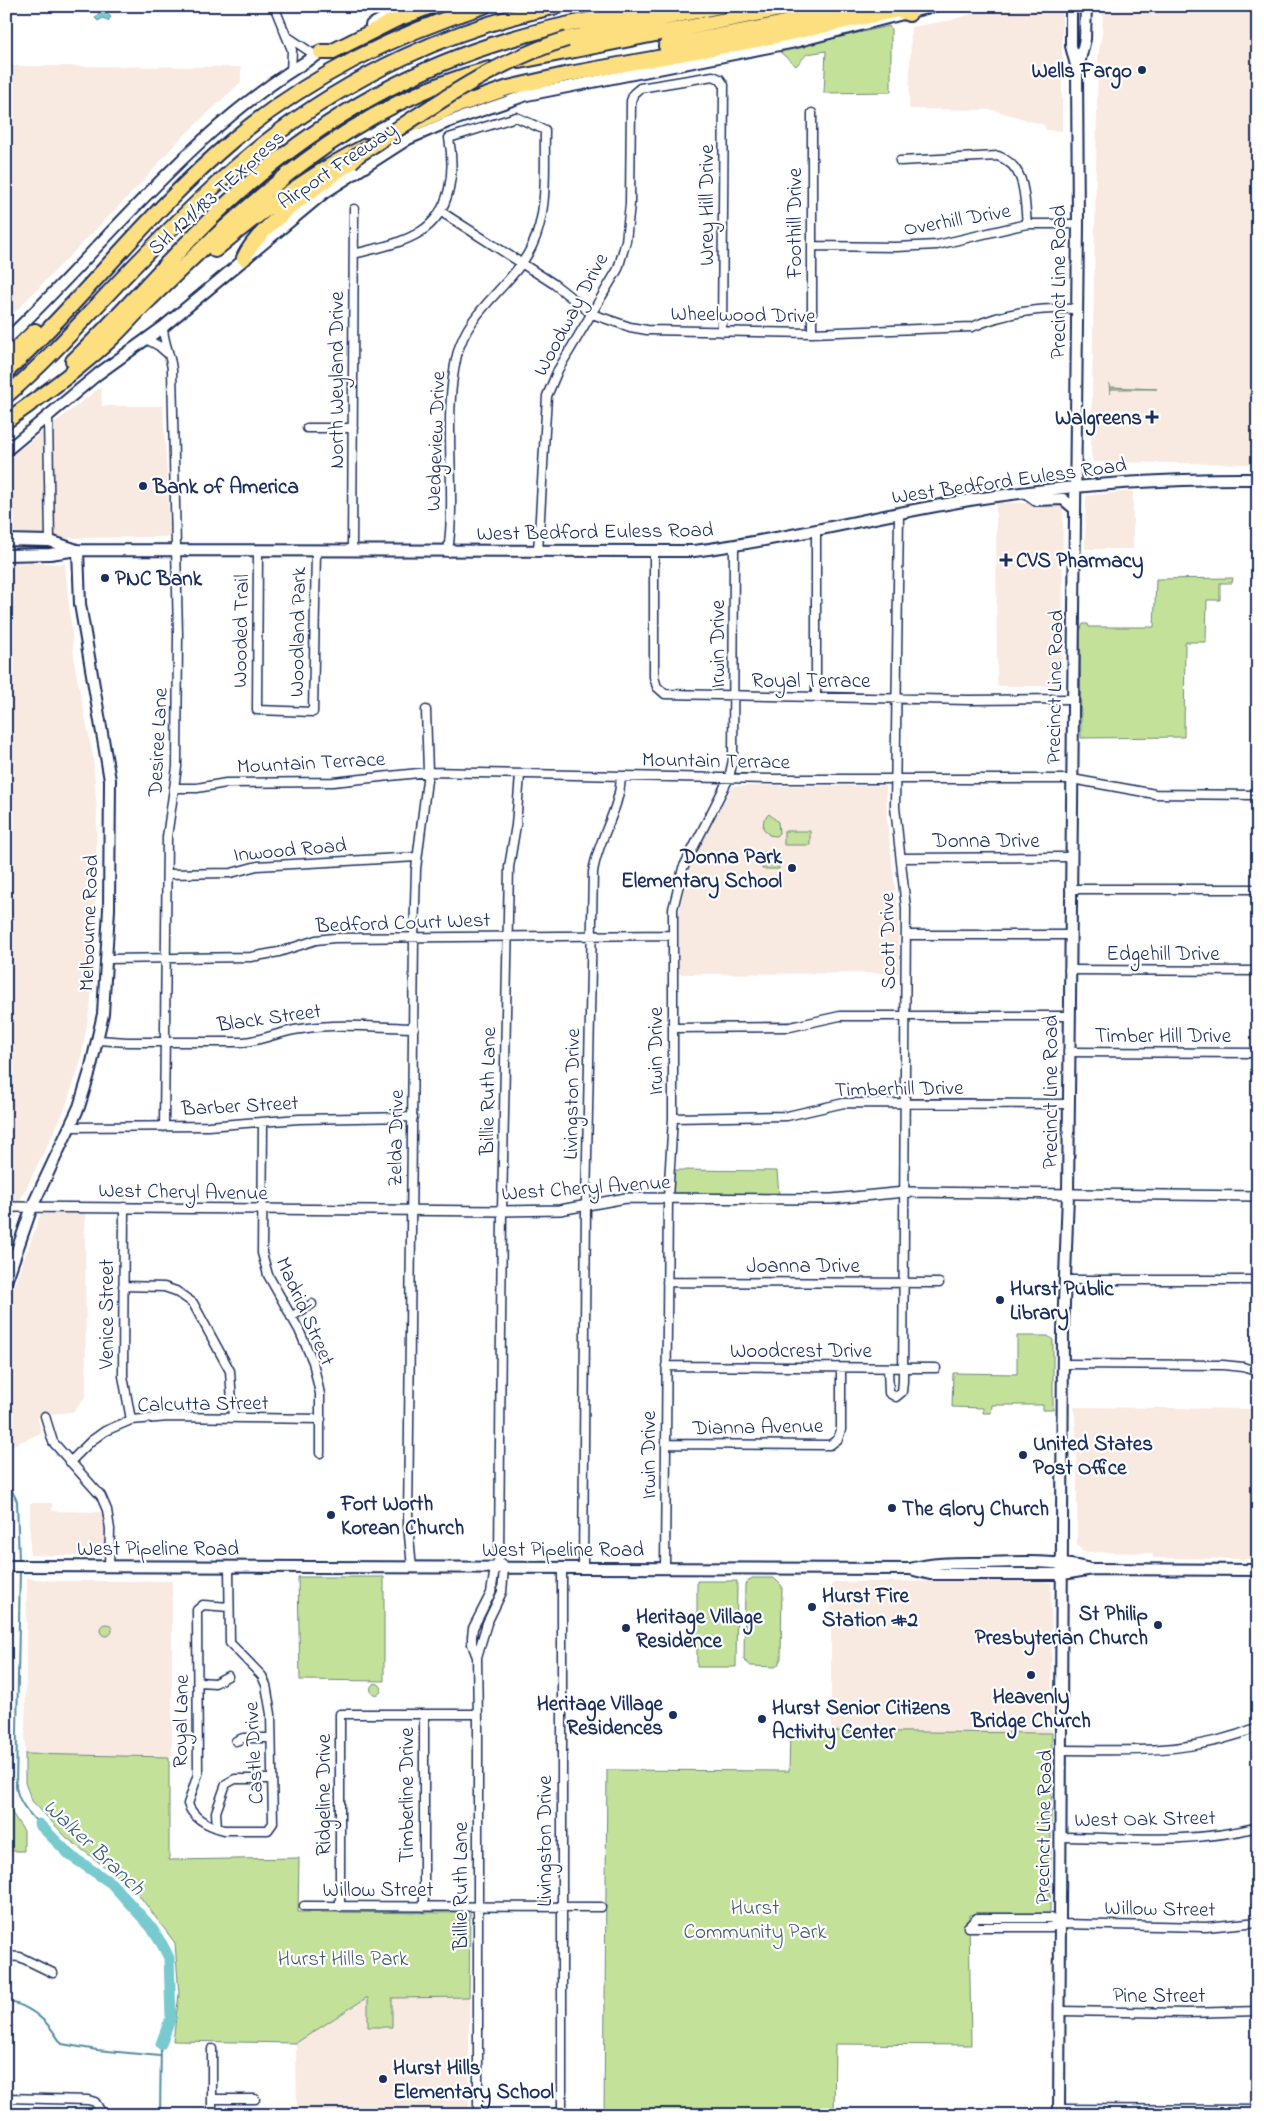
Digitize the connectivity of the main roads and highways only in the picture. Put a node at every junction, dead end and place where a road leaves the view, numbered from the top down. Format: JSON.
{"nodes":[{"id":1,"x":405,"y":6,"type":"edge"},
{"id":2,"x":431,"y":6,"type":"edge"},
{"id":3,"x":484,"y":6,"type":"edge"},
{"id":4,"x":558,"y":6,"type":"edge"},
{"id":5,"x":662,"y":6,"type":"edge"},
{"id":6,"x":720,"y":6,"type":"edge"},
{"id":7,"x":796,"y":6,"type":"edge"},
{"id":8,"x":850,"y":6,"type":"edge"},
{"id":9,"x":934,"y":6,"type":"edge"},
{"id":10,"x":1071,"y":6,"type":"edge"},
{"id":11,"x":1086,"y":6,"type":"edge"},
{"id":12,"x":909,"y":14,"type":"junction"},
{"id":13,"x":318,"y":54,"type":"junction"},
{"id":14,"x":1077,"y":69,"type":"junction"},
{"id":15,"x":352,"y":162,"type":"junction"},
{"id":16,"x":244,"y":258,"type":"junction"},
{"id":17,"x":148,"y":301,"type":"junction"},
{"id":18,"x":60,"y":318,"type":"junction"},
{"id":19,"x":6,"y":340,"type":"edge"},
{"id":20,"x":6,"y":358,"type":"edge"},
{"id":21,"x":6,"y":372,"type":"edge"},
{"id":22,"x":6,"y":396,"type":"edge"},
{"id":23,"x":6,"y":417,"type":"edge"},
{"id":24,"x":6,"y":421,"type":"edge"},
{"id":25,"x":6,"y":451,"type":"edge"},
{"id":26,"x":1258,"y":479,"type":"edge"},
{"id":27,"x":1076,"y":486,"type":"junction"},
{"id":28,"x":1026,"y":493,"type":"junction"},
{"id":29,"x":1075,"y":509,"type":"junction"},
{"id":30,"x":6,"y":540,"type":"edge"},
{"id":31,"x":78,"y":550,"type":"junction"},
{"id":32,"x":6,"y":555,"type":"edge"},
{"id":33,"x":6,"y":1282,"type":"edge"},
{"id":34,"x":1064,"y":1562,"type":"junction"},
{"id":35,"x":6,"y":1566,"type":"edge"},
{"id":36,"x":910,"y":1569,"type":"junction"},
{"id":37,"x":1093,"y":1570,"type":"junction"},
{"id":38,"x":1258,"y":1570,"type":"edge"},
{"id":39,"x":1064,"y":1574,"type":"junction"},
{"id":40,"x":1059,"y":2112,"type":"edge"}],
"edges":[{"from":1,"to":13,"type":"main road"},
{"from":2,"to":13,"type":"highway"},
{"from":3,"to":18,"type":"highway"},
{"from":4,"to":22,"type":"highway","name":"SH 121/183 TEXpress"},
{"from":5,"to":23,"type":"highway","name":"SH 121/183 TEXpress"},
{"from":6,"to":15,"type":"highway","bridge":true},
{"from":7,"to":17,"type":"highway","name":"Airport Freeway"},
{"from":8,"to":15,"type":"highway"},
{"from":9,"to":12,"type":"main road","name":"Airport Freeway"},
{"from":10,"to":14,"type":"main road","name":"Precinct Line Road"},
{"from":11,"to":14,"type":"main road","name":"Precinct Line Road"},
{"from":12,"to":16,"type":"main road","name":"Airport Freeway"},
{"from":12,"to":17,"type":"highway"},
{"from":13,"to":19,"type":"main road"},
{"from":14,"to":27,"type":"main road","name":"Precinct Line Road"},
{"from":15,"to":16,"type":"highway"},
{"from":16,"to":25,"type":"main road","name":"Airport Freeway"},
{"from":17,"to":24,"type":"highway","name":"Airport Freeway"},
{"from":18,"to":20,"type":"highway"},
{"from":18,"to":21,"type":"highway"},
{"from":26,"to":27,"type":"main road","name":"West Bedford Euless Road"},
{"from":27,"to":28,"type":"main road","name":"West Bedford Euless Road"},
{"from":27,"to":29,"type":"main road","name":"Precinct Line Road"},
{"from":28,"to":29,"type":"main road"},
{"from":28,"to":31,"type":"main road","name":"West Bedford Euless Road"},
{"from":29,"to":34,"type":"main road","name":"Precinct Line Road"},
{"from":30,"to":31,"type":"main road","name":"West Bedford Euless Road"},
{"from":31,"to":32,"type":"main road","name":"West Bedford Euless Road"},
{"from":31,"to":33,"type":"main road","name":"Melbourne Road"},
{"from":34,"to":36,"type":"main road","name":"West Pipeline Road"},
{"from":34,"to":37,"type":"main road","name":"West Pipeline Road"},
{"from":34,"to":39,"type":"main road","name":"Precinct Line Road"},
{"from":35,"to":36,"type":"main road","name":"West Pipeline Road"},
{"from":36,"to":39,"type":"main road","name":"West Pipeline Road"},
{"from":37,"to":38,"type":"main road","name":"West Pipeline Road"},
{"from":37,"to":39,"type":"main road","name":"West Pipeline Road"},
{"from":39,"to":40,"type":"main road","name":"Precinct Line Road"}]}
